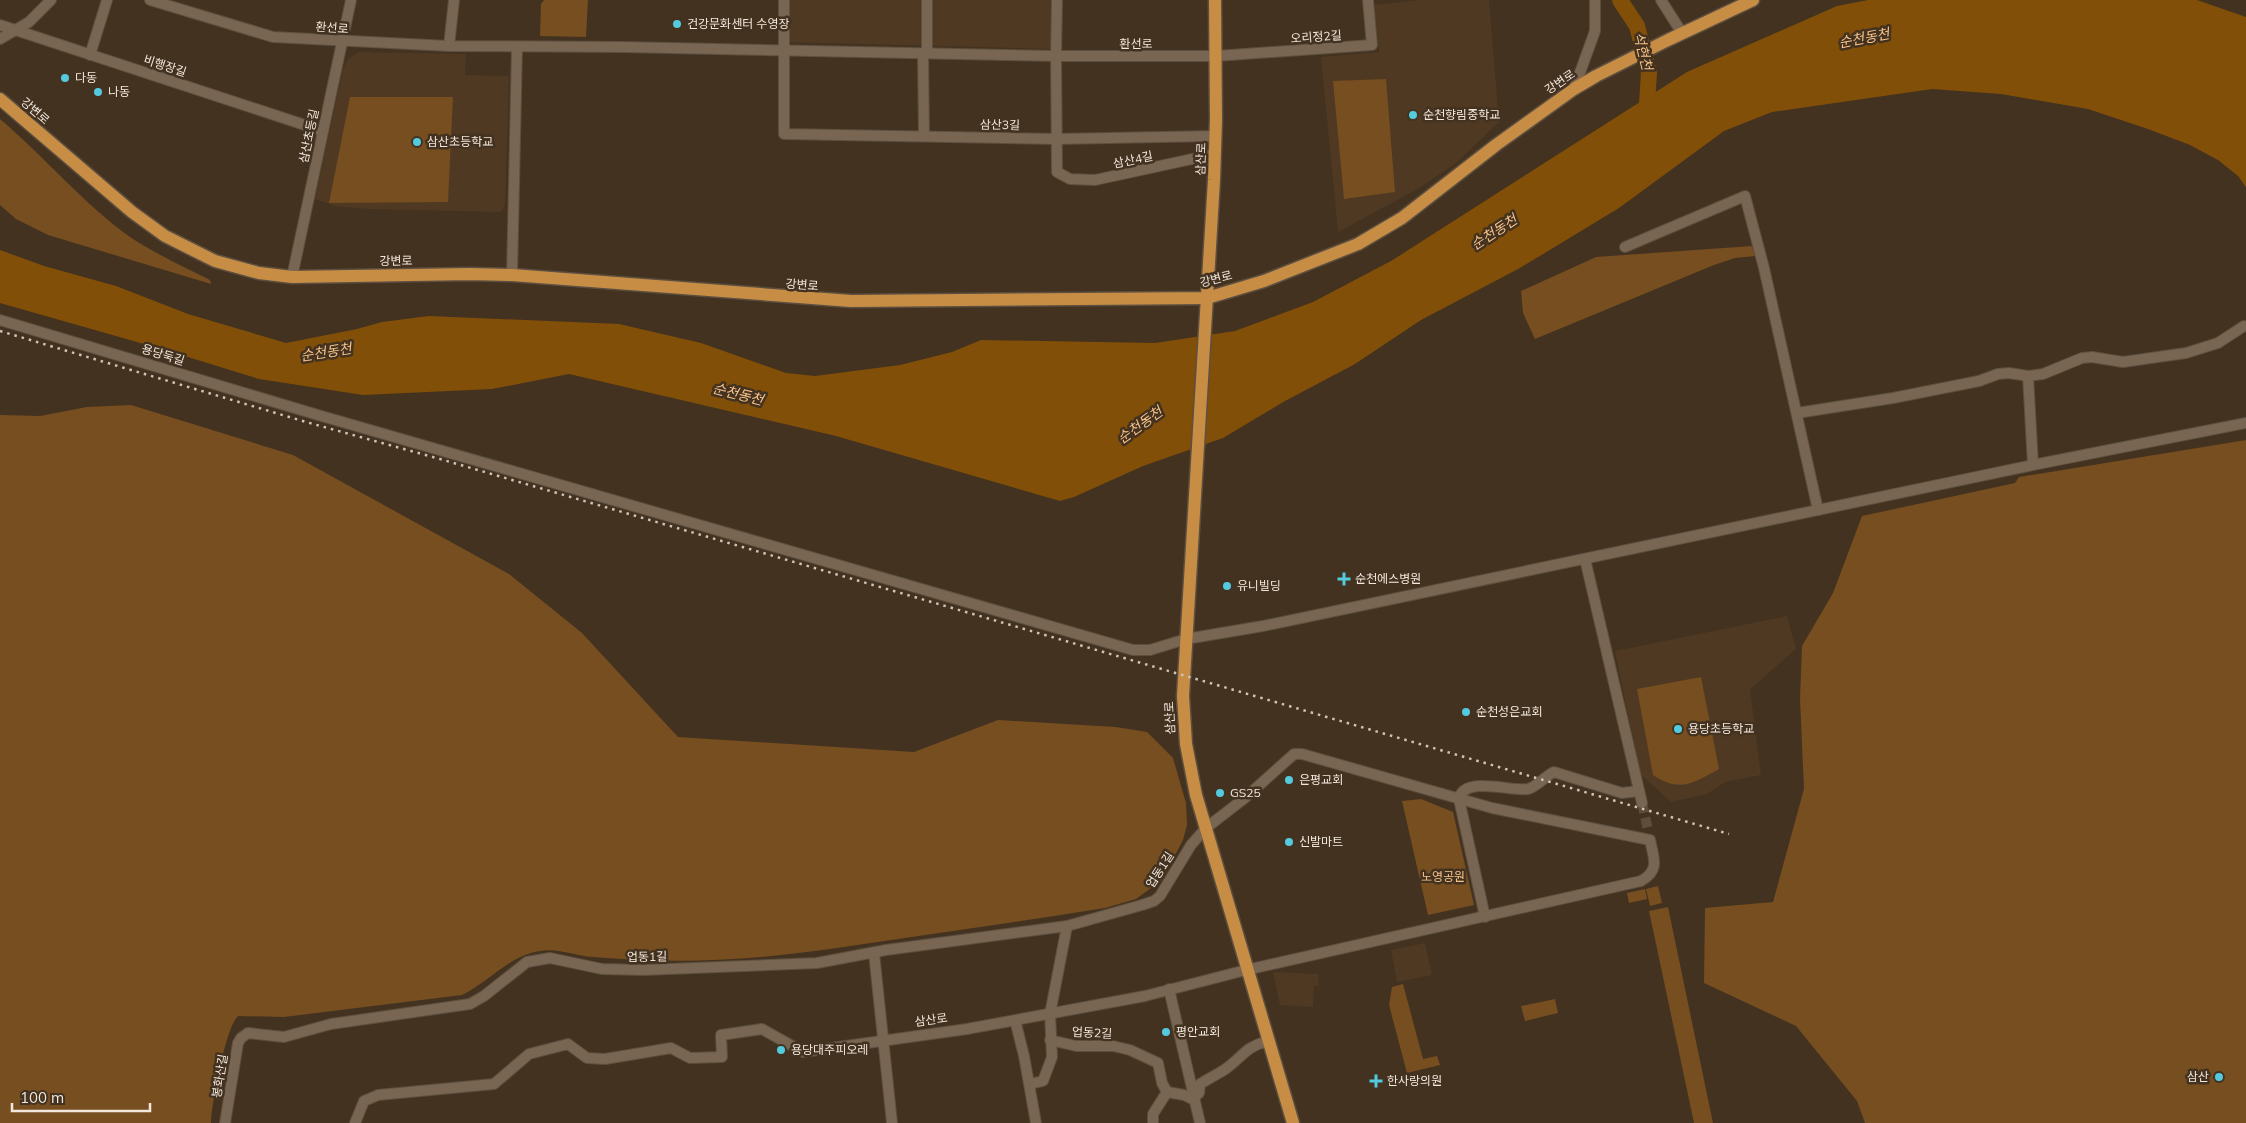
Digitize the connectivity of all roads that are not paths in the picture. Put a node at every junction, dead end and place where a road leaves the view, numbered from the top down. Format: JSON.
{"nodes":[{"id":1,"x":51,"y":0,"type":"edge"},
{"id":2,"x":107,"y":0,"type":"edge"},
{"id":3,"x":150,"y":0,"type":"edge"},
{"id":4,"x":350,"y":0,"type":"edge"},
{"id":5,"x":454,"y":0,"type":"edge"},
{"id":6,"x":784,"y":0,"type":"edge"},
{"id":7,"x":927,"y":0,"type":"edge"},
{"id":8,"x":1057,"y":0,"type":"edge"},
{"id":9,"x":1215,"y":0,"type":"edge"},
{"id":10,"x":1368,"y":0,"type":"edge"},
{"id":11,"x":1595,"y":0,"type":"edge"},
{"id":12,"x":1661,"y":0,"type":"edge"},
{"id":13,"x":1753,"y":0,"type":"edge"},
{"id":14,"x":0,"y":25,"type":"edge"},
{"id":15,"x":16,"y":30,"type":"junction"},
{"id":16,"x":1682,"y":33,"type":"junction"},
{"id":17,"x":0,"y":39,"type":"edge"},
{"id":18,"x":342,"y":42,"type":"junction"},
{"id":19,"x":449,"y":46,"type":"junction"},
{"id":20,"x":517,"y":47,"type":"junction"},
{"id":21,"x":784,"y":51,"type":"junction"},
{"id":22,"x":925,"y":53,"type":"junction"},
{"id":23,"x":90,"y":55,"type":"junction"},
{"id":24,"x":1056,"y":56,"type":"junction"},
{"id":25,"x":1216,"y":56,"type":"junction"},
{"id":26,"x":1574,"y":89,"type":"junction"},
{"id":27,"x":0,"y":99,"type":"edge"},
{"id":28,"x":323,"y":131,"type":"junction"},
{"id":29,"x":924,"y":136,"type":"junction"},
{"id":30,"x":1216,"y":136,"type":"junction"},
{"id":31,"x":1056,"y":139,"type":"junction"},
{"id":32,"x":1215,"y":154,"type":"junction"},
{"id":33,"x":1625,"y":247,"type":"dead end"},
{"id":34,"x":512,"y":275,"type":"junction"},
{"id":35,"x":292,"y":277,"type":"junction"},
{"id":36,"x":1206,"y":298,"type":"junction"},
{"id":37,"x":0,"y":320,"type":"edge"},
{"id":38,"x":2244,"y":326,"type":"dead end"},
{"id":39,"x":2028,"y":376,"type":"junction"},
{"id":40,"x":1797,"y":413,"type":"junction"},
{"id":41,"x":2246,"y":423,"type":"edge"},
{"id":42,"x":2033,"y":465,"type":"junction"},
{"id":43,"x":1818,"y":510,"type":"junction"},
{"id":44,"x":1586,"y":559,"type":"junction"},
{"id":45,"x":1186,"y":639,"type":"junction"},
{"id":46,"x":1639,"y":791,"type":"junction"},
{"id":47,"x":1460,"y":800,"type":"junction"},
{"id":48,"x":1642,"y":803,"type":"tunnel mouth"},
{"id":49,"x":1206,"y":828,"type":"junction"},
{"id":50,"x":1485,"y":917,"type":"junction"},
{"id":51,"x":1067,"y":926,"type":"junction"},
{"id":52,"x":874,"y":953,"type":"junction"},
{"id":53,"x":1246,"y":970,"type":"junction"},
{"id":54,"x":1169,"y":989,"type":"junction"},
{"id":55,"x":1050,"y":1014,"type":"junction"},
{"id":56,"x":1015,"y":1020,"type":"junction"},
{"id":57,"x":244,"y":1034,"type":"joint"},
{"id":58,"x":884,"y":1040,"type":"junction"},
{"id":59,"x":1050,"y":1040,"type":"junction"},
{"id":60,"x":1269,"y":1041,"type":"junction"},
{"id":61,"x":1030,"y":1084,"type":"junction"},
{"id":62,"x":1167,"y":1092,"type":"junction"},
{"id":63,"x":1195,"y":1097,"type":"junction"},
{"id":64,"x":225,"y":1123,"type":"edge"},
{"id":65,"x":355,"y":1123,"type":"edge"},
{"id":66,"x":892,"y":1123,"type":"edge"},
{"id":67,"x":1036,"y":1123,"type":"edge"},
{"id":68,"x":1153,"y":1123,"type":"edge"},
{"id":69,"x":1200,"y":1123,"type":"edge"},
{"id":70,"x":1292,"y":1123,"type":"edge"}],
"edges":[{"from":1,"to":15,"type":"street"},
{"from":2,"to":23,"type":"street"},
{"from":3,"to":18,"type":"street","name":"환선로"},
{"from":4,"to":18,"type":"street","name":"삼산초등길"},
{"from":5,"to":19,"type":"street"},
{"from":6,"to":21,"type":"street"},
{"from":7,"to":22,"type":"street"},
{"from":8,"to":24,"type":"street"},
{"from":9,"to":25,"type":"main road","name":"삼산로"},
{"from":10,"to":25,"type":"street","name":"오리정2길"},
{"from":11,"to":26,"type":"street"},
{"from":12,"to":16,"type":"street"},
{"from":13,"to":16,"type":"main road"},
{"from":14,"to":15,"type":"street","name":"비행장길"},
{"from":15,"to":17,"type":"street"},
{"from":15,"to":23,"type":"street","name":"비행장길"},
{"from":16,"to":26,"type":"main road","name":"강변로"},
{"from":18,"to":19,"type":"street","name":"환선로"},
{"from":18,"to":28,"type":"street","name":"삼산초등길"},
{"from":19,"to":20,"type":"street","name":"환선로"},
{"from":20,"to":21,"type":"street","name":"환선로"},
{"from":20,"to":34,"type":"street"},
{"from":21,"to":22,"type":"street","name":"환선로"},
{"from":21,"to":29,"type":"street","name":"삼산3길"},
{"from":22,"to":24,"type":"street","name":"환선로"},
{"from":22,"to":29,"type":"street"},
{"from":23,"to":28,"type":"street","name":"비행장길"},
{"from":24,"to":25,"type":"street","name":"환선로"},
{"from":24,"to":31,"type":"street"},
{"from":25,"to":30,"type":"main road","name":"삼산로"},
{"from":26,"to":36,"type":"main road","name":"강변로"},
{"from":27,"to":35,"type":"main road","name":"강변로"},
{"from":28,"to":35,"type":"street","name":"삼산초등길"},
{"from":29,"to":31,"type":"street","name":"삼산3길"},
{"from":30,"to":31,"type":"street","name":"삼산3길"},
{"from":30,"to":32,"type":"main road","name":"삼산로"},
{"from":31,"to":32,"type":"street","name":"삼산4길"},
{"from":32,"to":36,"type":"main road","name":"삼산로"},
{"from":33,"to":40,"type":"street"},
{"from":34,"to":35,"type":"main road","name":"강변로"},
{"from":34,"to":36,"type":"main road","name":"강변로"},
{"from":36,"to":45,"type":"main road","name":"삼산로"},
{"from":37,"to":45,"type":"street","name":"용당둑길"},
{"from":38,"to":39,"type":"street"},
{"from":39,"to":40,"type":"street"},
{"from":39,"to":42,"type":"street"},
{"from":40,"to":43,"type":"street"},
{"from":41,"to":42,"type":"street","name":"용당둑길"},
{"from":42,"to":43,"type":"street","name":"용당둑길"},
{"from":43,"to":44,"type":"street","name":"용당둑길"},
{"from":44,"to":45,"type":"street","name":"용당둑길"},
{"from":44,"to":46,"type":"street"},
{"from":45,"to":49,"type":"main road","name":"삼산로"},
{"from":46,"to":47,"type":"street"},
{"from":46,"to":48,"type":"street"},
{"from":47,"to":49,"type":"street","name":"업동1길"},
{"from":47,"to":50,"type":"street"},
{"from":47,"to":50,"type":"street"},
{"from":49,"to":51,"type":"street","name":"업동1길"},
{"from":49,"to":53,"type":"main road","name":"삼산로"},
{"from":50,"to":53,"type":"street"},
{"from":51,"to":52,"type":"street","name":"업동1길"},
{"from":51,"to":55,"type":"street"},
{"from":52,"to":57,"type":"street","name":"업동1길"},
{"from":52,"to":58,"type":"street"},
{"from":53,"to":54,"type":"street","name":"삼산로"},
{"from":53,"to":60,"type":"main road","name":"삼산로"},
{"from":54,"to":55,"type":"street","name":"삼산로"},
{"from":54,"to":63,"type":"street"},
{"from":55,"to":56,"type":"street","name":"삼산로"},
{"from":55,"to":59,"type":"street"},
{"from":56,"to":58,"type":"street","name":"삼산로"},
{"from":56,"to":61,"type":"street"},
{"from":57,"to":64,"type":"street","name":"봉화산길"},
{"from":58,"to":65,"type":"street","name":"삼산로"},
{"from":58,"to":66,"type":"street"},
{"from":59,"to":61,"type":"street"},
{"from":59,"to":62,"type":"street","name":"업동2길"},
{"from":60,"to":63,"type":"street"},
{"from":60,"to":70,"type":"main road","name":"삼산로"},
{"from":61,"to":67,"type":"street"},
{"from":62,"to":63,"type":"street"},
{"from":62,"to":68,"type":"street"},
{"from":63,"to":69,"type":"street"}]}
